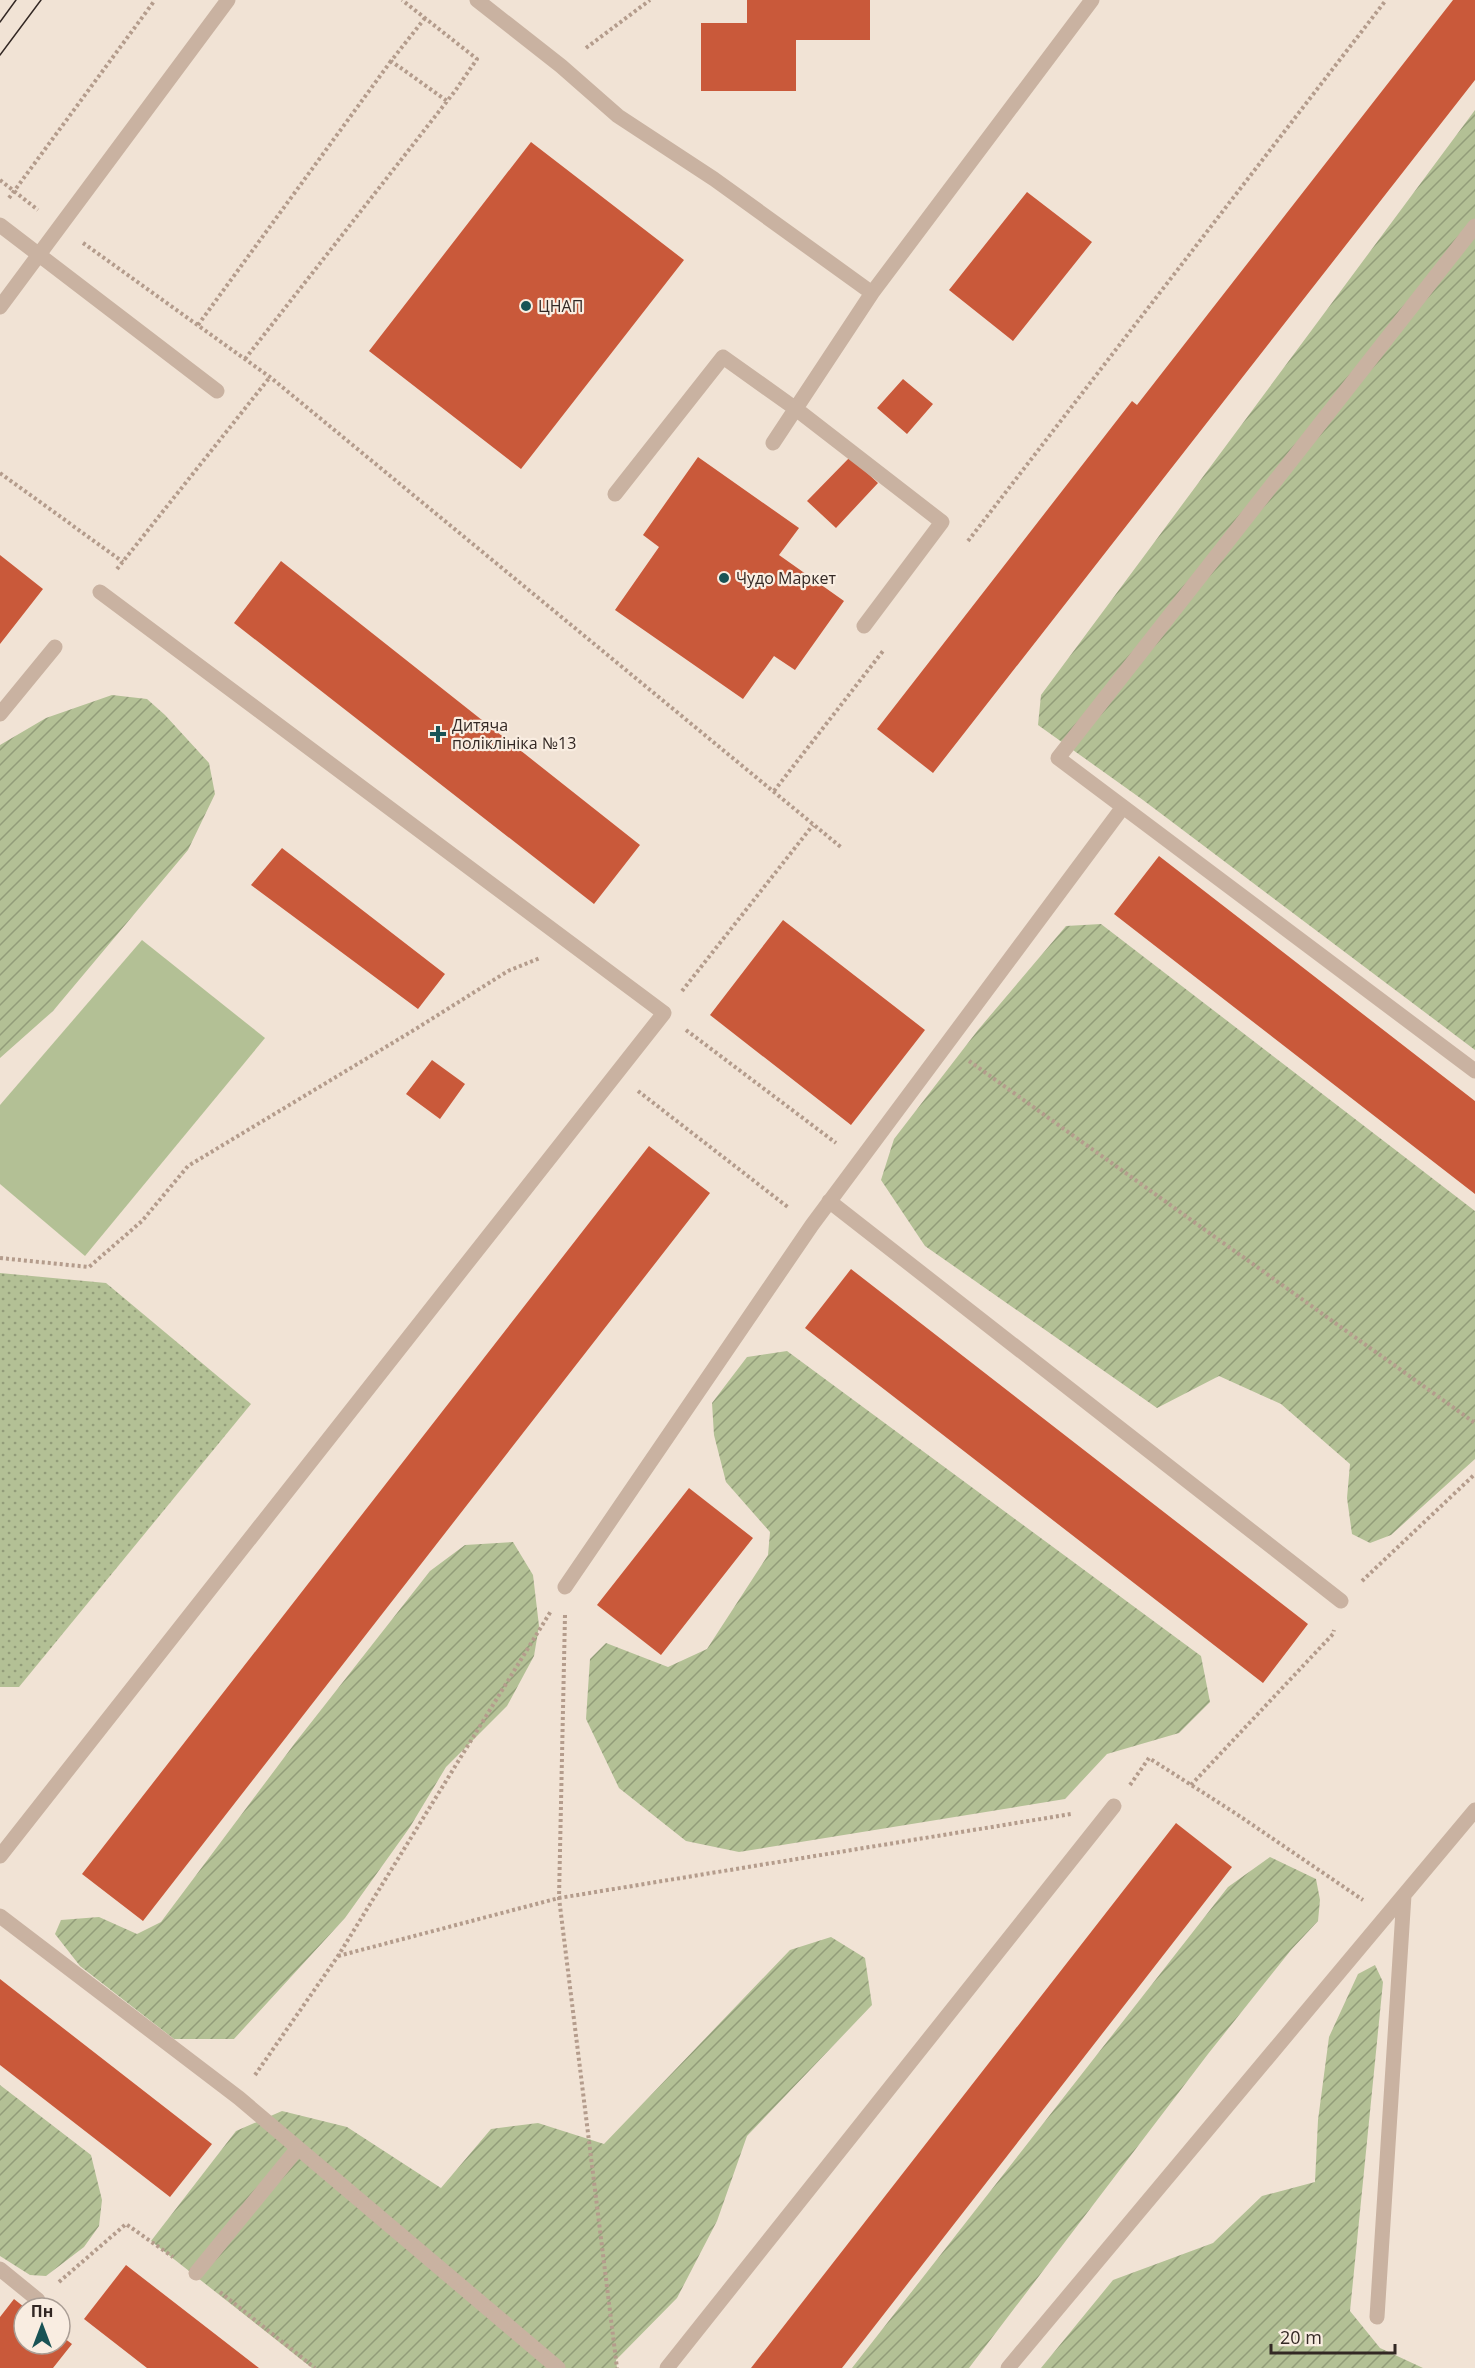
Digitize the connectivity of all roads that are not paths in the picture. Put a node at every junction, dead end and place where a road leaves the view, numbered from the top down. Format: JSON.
{"nodes":[{"id":1,"x":228,"y":0,"type":"edge"},
{"id":2,"x":477,"y":0,"type":"edge"},
{"id":3,"x":1092,"y":0,"type":"edge"},
{"id":4,"x":0,"y":225,"type":"edge"},
{"id":5,"x":1475,"y":226,"type":"edge"},
{"id":6,"x":39,"y":255,"type":"junction"},
{"id":7,"x":873,"y":293,"type":"junction"},
{"id":8,"x":0,"y":307,"type":"edge"},
{"id":9,"x":217,"y":391,"type":"dead end"},
{"id":10,"x":796,"y":409,"type":"junction"},
{"id":11,"x":773,"y":443,"type":"dead end"},
{"id":12,"x":615,"y":494,"type":"dead end"},
{"id":13,"x":100,"y":592,"type":"road end"},
{"id":14,"x":864,"y":626,"type":"dead end"},
{"id":15,"x":55,"y":647,"type":"dead end"},
{"id":16,"x":0,"y":714,"type":"edge"},
{"id":17,"x":1123,"y":807,"type":"junction"},
{"id":18,"x":1475,"y":1071,"type":"edge"},
{"id":19,"x":829,"y":1201,"type":"junction"},
{"id":20,"x":565,"y":1587,"type":"road end"},
{"id":21,"x":1341,"y":1600,"type":"road end"},
{"id":22,"x":1114,"y":1806,"type":"road end"},
{"id":23,"x":1475,"y":1810,"type":"edge"},
{"id":24,"x":0,"y":1856,"type":"edge"},
{"id":25,"x":1404,"y":1895,"type":"junction"},
{"id":26,"x":0,"y":1916,"type":"edge"},
{"id":27,"x":298,"y":2148,"type":"junction"},
{"id":28,"x":0,"y":2269,"type":"edge"},
{"id":29,"x":196,"y":2273,"type":"road end"},
{"id":30,"x":33,"y":2296,"type":"edge"},
{"id":31,"x":1377,"y":2317,"type":"dead end"},
{"id":32,"x":558,"y":2368,"type":"edge"},
{"id":33,"x":667,"y":2368,"type":"edge"},
{"id":34,"x":1008,"y":2368,"type":"edge"}],
"edges":[{"from":1,"to":6,"type":"lane"},
{"from":2,"to":7,"type":"lane"},
{"from":3,"to":7,"type":"lane"},
{"from":4,"to":6,"type":"lane"},
{"from":5,"to":17,"type":"lane"},
{"from":6,"to":8,"type":"lane"},
{"from":6,"to":9,"type":"lane"},
{"from":7,"to":10,"type":"lane"},
{"from":10,"to":11,"type":"lane"},
{"from":10,"to":12,"type":"lane"},
{"from":10,"to":14,"type":"lane"},
{"from":13,"to":24,"type":"lane"},
{"from":15,"to":16,"type":"lane"},
{"from":17,"to":18,"type":"lane"},
{"from":17,"to":19,"type":"lane"},
{"from":19,"to":20,"type":"lane"},
{"from":19,"to":21,"type":"lane"},
{"from":22,"to":33,"type":"lane"},
{"from":23,"to":25,"type":"lane"},
{"from":25,"to":31,"type":"lane"},
{"from":25,"to":34,"type":"lane"},
{"from":26,"to":27,"type":"lane"},
{"from":27,"to":29,"type":"lane"},
{"from":27,"to":32,"type":"lane"},
{"from":28,"to":30,"type":"lane"}]}
